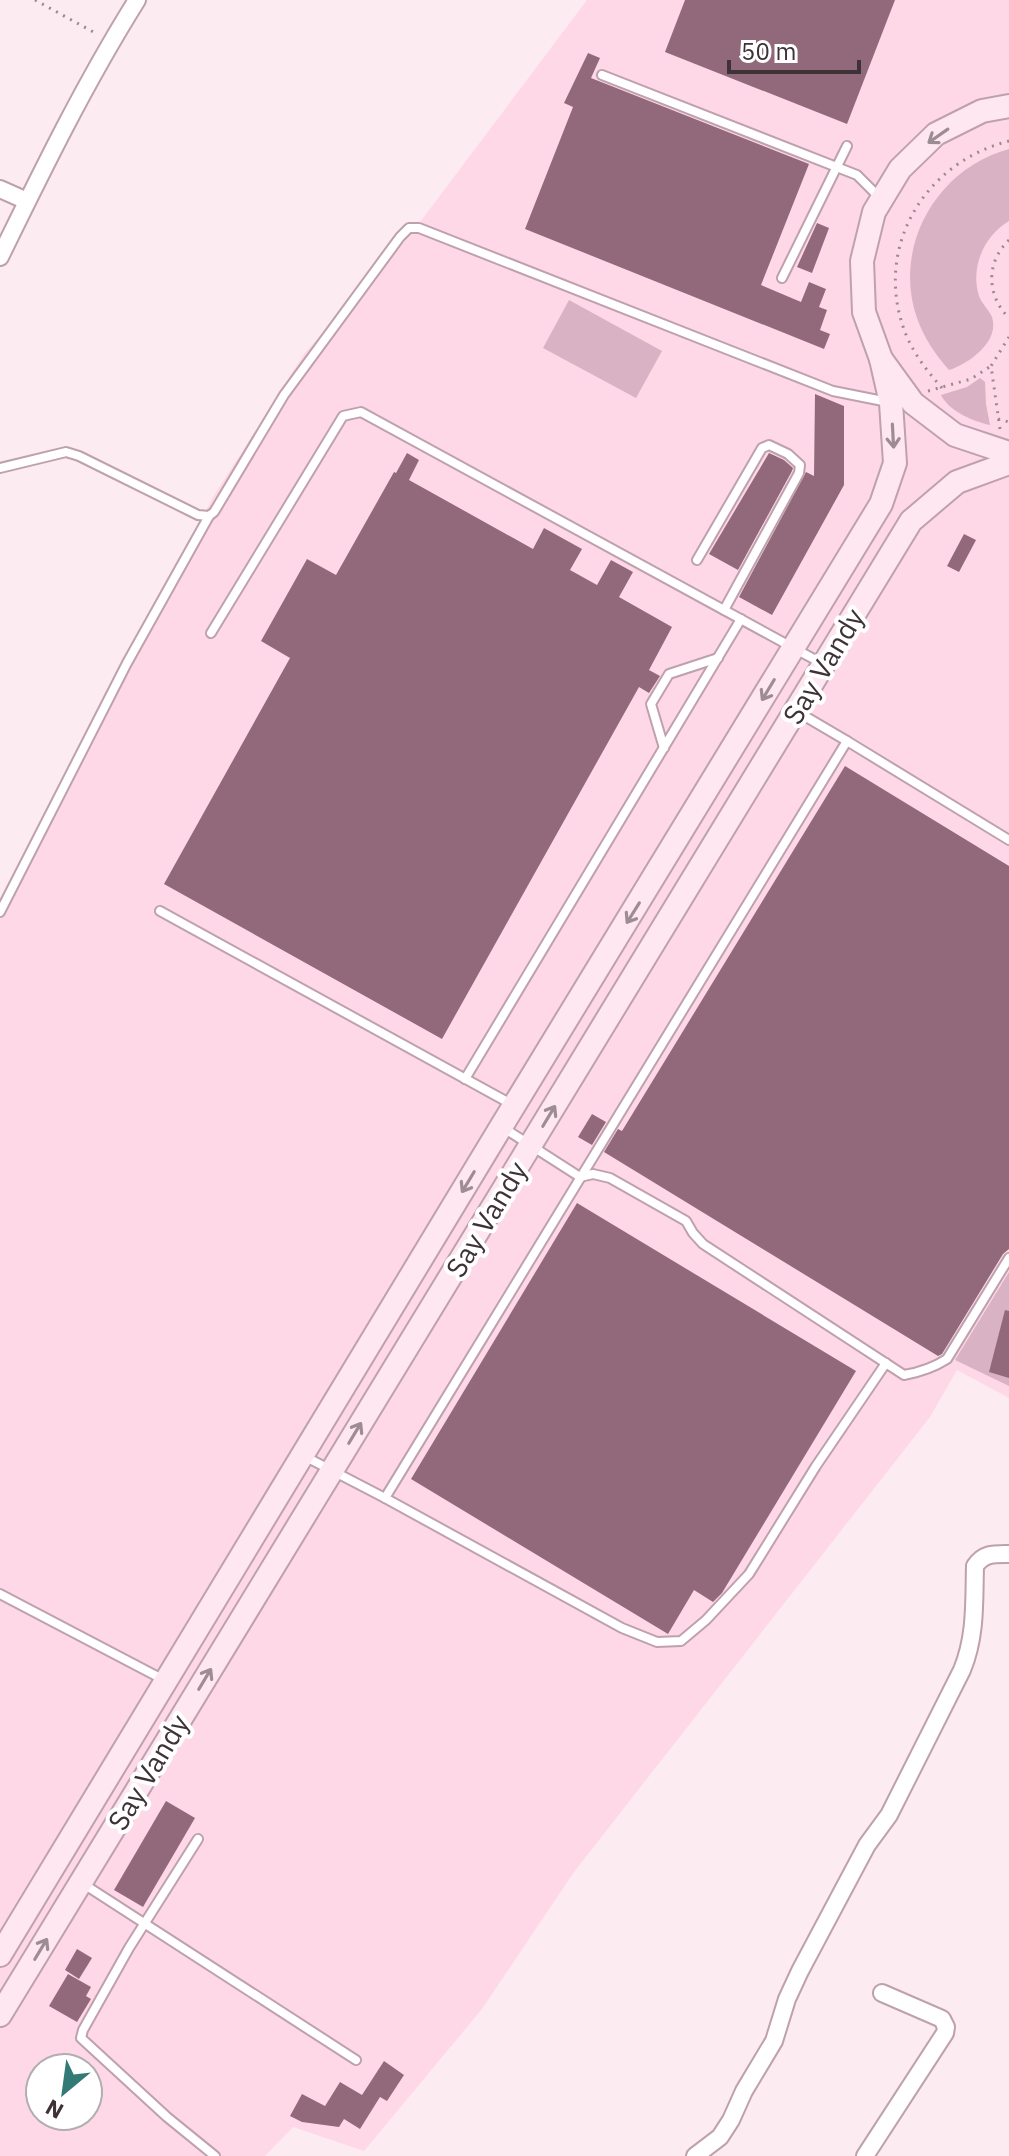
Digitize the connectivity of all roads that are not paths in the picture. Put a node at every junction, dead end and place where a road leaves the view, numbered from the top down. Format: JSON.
{"nodes":[{"id":1,"x":137,"y":0,"type":"edge"},
{"id":2,"x":602,"y":75,"type":"dead end"},
{"id":3,"x":1009,"y":106,"type":"edge"},
{"id":4,"x":847,"y":146,"type":"dead end"},
{"id":5,"x":837,"y":168,"type":"junction"},
{"id":6,"x":0,"y":189,"type":"edge"},
{"id":7,"x":882,"y":199,"type":"junction"},
{"id":8,"x":27,"y":201,"type":"junction"},
{"id":9,"x":0,"y":257,"type":"edge"},
{"id":10,"x":782,"y":278,"type":"dead end"},
{"id":11,"x":904,"y":400,"type":"junction"},
{"id":12,"x":1008,"y":456,"type":"edge"},
{"id":13,"x":0,"y":468,"type":"edge"},
{"id":14,"x":209,"y":516,"type":"junction"},
{"id":15,"x":697,"y":560,"type":"dead end"},
{"id":16,"x":724,"y":610,"type":"junction"},
{"id":17,"x":741,"y":619,"type":"junction"},
{"id":18,"x":211,"y":633,"type":"dead end"},
{"id":19,"x":794,"y":647,"type":"junction"},
{"id":20,"x":718,"y":658,"type":"junction"},
{"id":21,"x":824,"y":665,"type":"junction"},
{"id":22,"x":796,"y":711,"type":"junction"},
{"id":23,"x":847,"y":741,"type":"junction"},
{"id":24,"x":664,"y":748,"type":"junction"},
{"id":25,"x":1009,"y":840,"type":"edge"},
{"id":26,"x":160,"y":911,"type":"dead end"},
{"id":27,"x":0,"y":912,"type":"edge"},
{"id":28,"x":465,"y":1079,"type":"junction"},
{"id":29,"x":514,"y":1106,"type":"junction"},
{"id":30,"x":501,"y":1127,"type":"junction"},
{"id":31,"x":531,"y":1146,"type":"junction"},
{"id":32,"x":580,"y":1177,"type":"junction"},
{"id":33,"x":1009,"y":1258,"type":"edge"},
{"id":34,"x":886,"y":1363,"type":"junction"},
{"id":35,"x":303,"y":1456,"type":"junction"},
{"id":36,"x":331,"y":1472,"type":"junction"},
{"id":37,"x":385,"y":1498,"type":"junction"},
{"id":38,"x":1009,"y":1554,"type":"edge"},
{"id":39,"x":0,"y":1594,"type":"edge"},
{"id":40,"x":166,"y":1681,"type":"junction"},
{"id":41,"x":198,"y":1839,"type":"dead end"},
{"id":42,"x":81,"y":1882,"type":"junction"},
{"id":43,"x":146,"y":1924,"type":"junction"},
{"id":44,"x":0,"y":1955,"type":"edge"},
{"id":45,"x":882,"y":1993,"type":"dead end"},
{"id":46,"x":0,"y":2015,"type":"edge"},
{"id":47,"x":356,"y":2060,"type":"dead end"},
{"id":48,"x":215,"y":2156,"type":"edge"},
{"id":49,"x":695,"y":2156,"type":"edge"},
{"id":50,"x":865,"y":2156,"type":"edge"}],
"edges":[{"from":1,"to":8,"type":"street"},
{"from":2,"to":5,"type":"lane"},
{"from":3,"to":7,"type":"street","name":"Say Vandy","one_way":true},
{"from":4,"to":5,"type":"lane"},
{"from":5,"to":7,"type":"lane"},
{"from":5,"to":10,"type":"lane"},
{"from":6,"to":8,"type":"street"},
{"from":7,"to":11,"type":"street","name":"Say Vandy"},
{"from":8,"to":9,"type":"street"},
{"from":11,"to":12,"type":"street"},
{"from":11,"to":14,"type":"lane"},
{"from":11,"to":19,"type":"street","name":"Say Vandy","one_way":true},
{"from":12,"to":21,"type":"street","name":"Say Vandy"},
{"from":13,"to":14,"type":"lane"},
{"from":14,"to":27,"type":"lane"},
{"from":15,"to":16,"type":"lane"},
{"from":16,"to":17,"type":"lane"},
{"from":16,"to":18,"type":"lane"},
{"from":17,"to":19,"type":"lane"},
{"from":17,"to":20,"type":"lane"},
{"from":19,"to":21,"type":"lane"},
{"from":19,"to":29,"type":"street","name":"Say Vandy","one_way":true},
{"from":20,"to":24,"type":"lane"},
{"from":20,"to":24,"type":"lane"},
{"from":21,"to":22,"type":"street","name":"Say Vandy"},
{"from":22,"to":23,"type":"lane"},
{"from":31,"to":22,"type":"street","name":"Say Vandy","one_way":true},
{"from":23,"to":25,"type":"lane"},
{"from":23,"to":32,"type":"lane"},
{"from":24,"to":28,"type":"lane"},
{"from":26,"to":28,"type":"lane"},
{"from":28,"to":29,"type":"lane"},
{"from":29,"to":30,"type":"street","name":"Say Vandy"},
{"from":30,"to":31,"type":"lane"},
{"from":30,"to":35,"type":"street","name":"Say Vandy","one_way":true},
{"from":31,"to":32,"type":"lane"},
{"from":36,"to":31,"type":"street","name":"Say Vandy","one_way":true},
{"from":32,"to":34,"type":"lane"},
{"from":32,"to":37,"type":"lane"},
{"from":33,"to":34,"type":"lane"},
{"from":34,"to":37,"type":"lane"},
{"from":35,"to":36,"type":"lane"},
{"from":35,"to":40,"type":"street","name":"Say Vandy"},
{"from":36,"to":37,"type":"lane"},
{"from":42,"to":36,"type":"street","name":"Say Vandy","one_way":true},
{"from":38,"to":49,"type":"street"},
{"from":39,"to":40,"type":"lane"},
{"from":40,"to":44,"type":"street","name":"Say Vandy"},
{"from":41,"to":43,"type":"lane"},
{"from":42,"to":43,"type":"lane"},
{"from":46,"to":42,"type":"street","name":"Say Vandy","one_way":true},
{"from":43,"to":47,"type":"lane"},
{"from":43,"to":48,"type":"lane"},
{"from":45,"to":50,"type":"street"}]}
